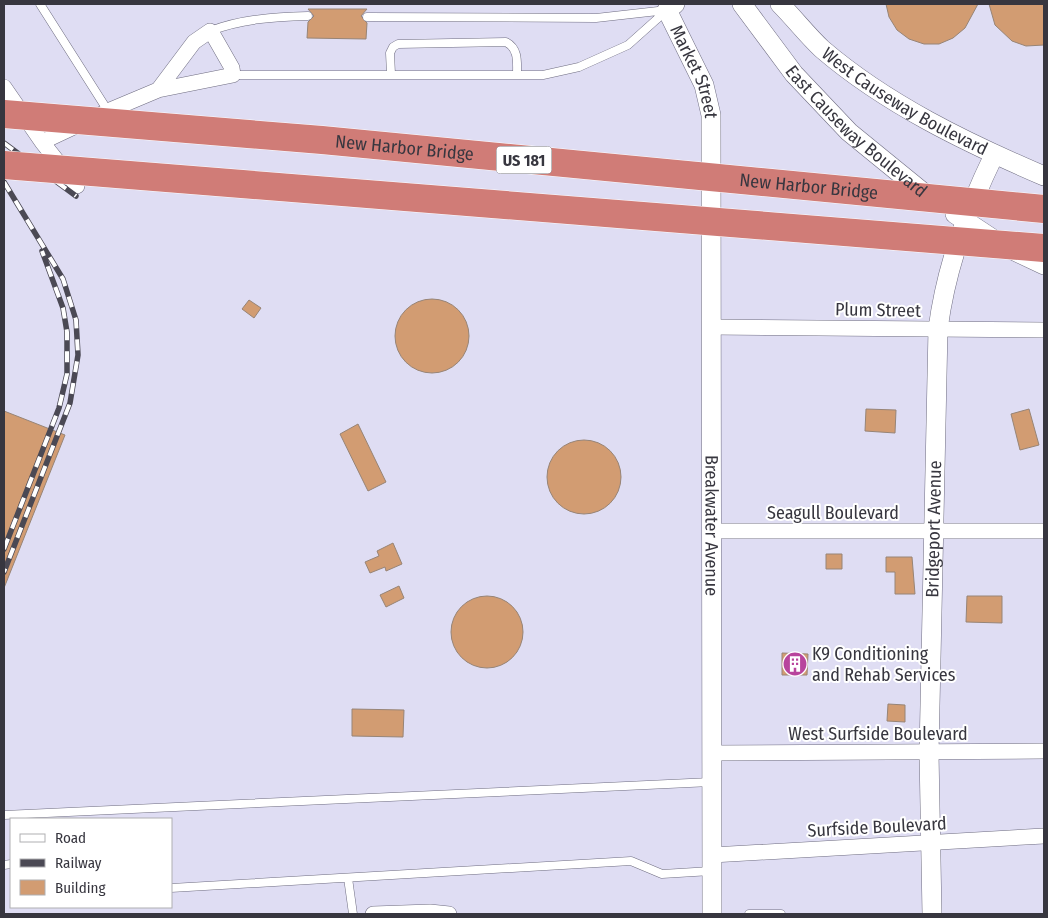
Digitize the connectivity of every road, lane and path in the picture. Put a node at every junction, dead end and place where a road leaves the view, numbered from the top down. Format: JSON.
{"nodes":[{"id":1,"x":40,"y":4,"type":"edge"},
{"id":2,"x":742,"y":4,"type":"edge"},
{"id":3,"x":780,"y":4,"type":"edge"},
{"id":4,"x":671,"y":7,"type":"edge"},
{"id":5,"x":308,"y":16,"type":"dead end"},
{"id":6,"x":367,"y":17,"type":"dead end"},
{"id":7,"x":210,"y":31,"type":"junction"},
{"id":8,"x":391,"y":74,"type":"junction"},
{"id":9,"x":233,"y":75,"type":"junction"},
{"id":10,"x":517,"y":75,"type":"junction"},
{"id":11,"x":4,"y":87,"type":"edge"},
{"id":12,"x":158,"y":90,"type":"junction"},
{"id":13,"x":108,"y":110,"type":"junction"},
{"id":14,"x":4,"y":114,"type":"edge"},
{"id":15,"x":711,"y":136,"type":"joint"},
{"id":16,"x":42,"y":142,"type":"junction"},
{"id":17,"x":994,"y":155,"type":"junction"},
{"id":18,"x":4,"y":165,"type":"edge"},
{"id":19,"x":1044,"y":176,"type":"edge"},
{"id":20,"x":77,"y":186,"type":"dead end"},
{"id":21,"x":1044,"y":208,"type":"edge"},
{"id":22,"x":965,"y":221,"type":"junction"},
{"id":23,"x":1044,"y":248,"type":"edge"},
{"id":24,"x":1044,"y":265,"type":"edge"},
{"id":25,"x":712,"y":327,"type":"junction"},
{"id":26,"x":938,"y":329,"type":"junction"},
{"id":27,"x":1044,"y":330,"type":"edge"},
{"id":28,"x":711,"y":531,"type":"junction"},
{"id":29,"x":1044,"y":531,"type":"edge"},
{"id":30,"x":933,"y":532,"type":"junction"},
{"id":31,"x":1044,"y":752,"type":"edge"},
{"id":32,"x":712,"y":753,"type":"junction"},
{"id":33,"x":929,"y":753,"type":"junction"},
{"id":34,"x":712,"y":782,"type":"junction"},
{"id":35,"x":4,"y":816,"type":"edge"},
{"id":36,"x":1044,"y":836,"type":"edge"},
{"id":37,"x":931,"y":842,"type":"junction"},
{"id":38,"x":712,"y":863,"type":"junction"},
{"id":39,"x":348,"y":878,"type":"junction"},
{"id":40,"x":172,"y":888,"type":"edge"},
{"id":41,"x":353,"y":914,"type":"edge"},
{"id":42,"x":373,"y":914,"type":"edge"},
{"id":43,"x":449,"y":914,"type":"edge"},
{"id":44,"x":712,"y":914,"type":"edge"},
{"id":45,"x":749,"y":914,"type":"edge"},
{"id":46,"x":781,"y":914,"type":"edge"},
{"id":47,"x":932,"y":914,"type":"edge"}],
"edges":[{"from":1,"to":13,"type":"lane"},
{"from":2,"to":22,"type":"street","name":"East Causeway Boulevard"},
{"from":3,"to":17,"type":"street","name":"West Causeway Boulevard"},
{"from":4,"to":6,"type":"lane"},
{"from":4,"to":10,"type":"lane"},
{"from":4,"to":15,"type":"street","name":"Market Street"},
{"from":5,"to":7,"type":"lane"},
{"from":7,"to":9,"type":"street"},
{"from":7,"to":12,"type":"street"},
{"from":8,"to":9,"type":"lane"},
{"from":8,"to":10,"type":"lane"},
{"from":8,"to":10,"type":"lane"},
{"from":9,"to":12,"type":"street"},
{"from":11,"to":16,"type":"street"},
{"from":12,"to":13,"type":"street"},
{"from":13,"to":16,"type":"street"},
{"from":14,"to":21,"type":"highway","name":"New Harbor Bridge","number":"US 181","bridge":true},
{"from":15,"to":25,"type":"street","name":"Breakwater Avenue"},
{"from":16,"to":20,"type":"street"},
{"from":17,"to":19,"type":"street","name":"West Causeway Boulevard"},
{"from":17,"to":22,"type":"street","name":"Bridgeport Avenue"},
{"from":18,"to":23,"type":"highway","bridge":true},
{"from":22,"to":24,"type":"street","name":"East Causeway Boulevard"},
{"from":22,"to":26,"type":"street","name":"Bridgeport Avenue"},
{"from":25,"to":26,"type":"street","name":"Plum Street"},
{"from":25,"to":28,"type":"street","name":"Breakwater Avenue"},
{"from":26,"to":27,"type":"street","name":"Plum Street"},
{"from":26,"to":30,"type":"street","name":"Bridgeport Avenue"},
{"from":28,"to":30,"type":"street","name":"Seagull Boulevard"},
{"from":28,"to":32,"type":"street","name":"Breakwater Avenue"},
{"from":29,"to":30,"type":"street","name":"Seagull Boulevard"},
{"from":30,"to":33,"type":"street","name":"Bridgeport Avenue"},
{"from":31,"to":33,"type":"street","name":"West Surfside Boulevard"},
{"from":32,"to":33,"type":"street","name":"West Surfside Boulevard"},
{"from":32,"to":34,"type":"street","name":"Breakwater Avenue"},
{"from":33,"to":37,"type":"street","name":"Bridgeport Avenue"},
{"from":34,"to":35,"type":"lane"},
{"from":34,"to":38,"type":"street","name":"Breakwater Avenue"},
{"from":36,"to":37,"type":"street","name":"Surfside Boulevard"},
{"from":37,"to":38,"type":"street","name":"Surfside Boulevard"},
{"from":37,"to":47,"type":"street","name":"Bridgeport Avenue"},
{"from":38,"to":39,"type":"lane"},
{"from":38,"to":44,"type":"street","name":"Breakwater Avenue"},
{"from":39,"to":40,"type":"lane"},
{"from":39,"to":41,"type":"lane"},
{"from":42,"to":43,"type":"street"},
{"from":45,"to":46,"type":"lane"}]}
